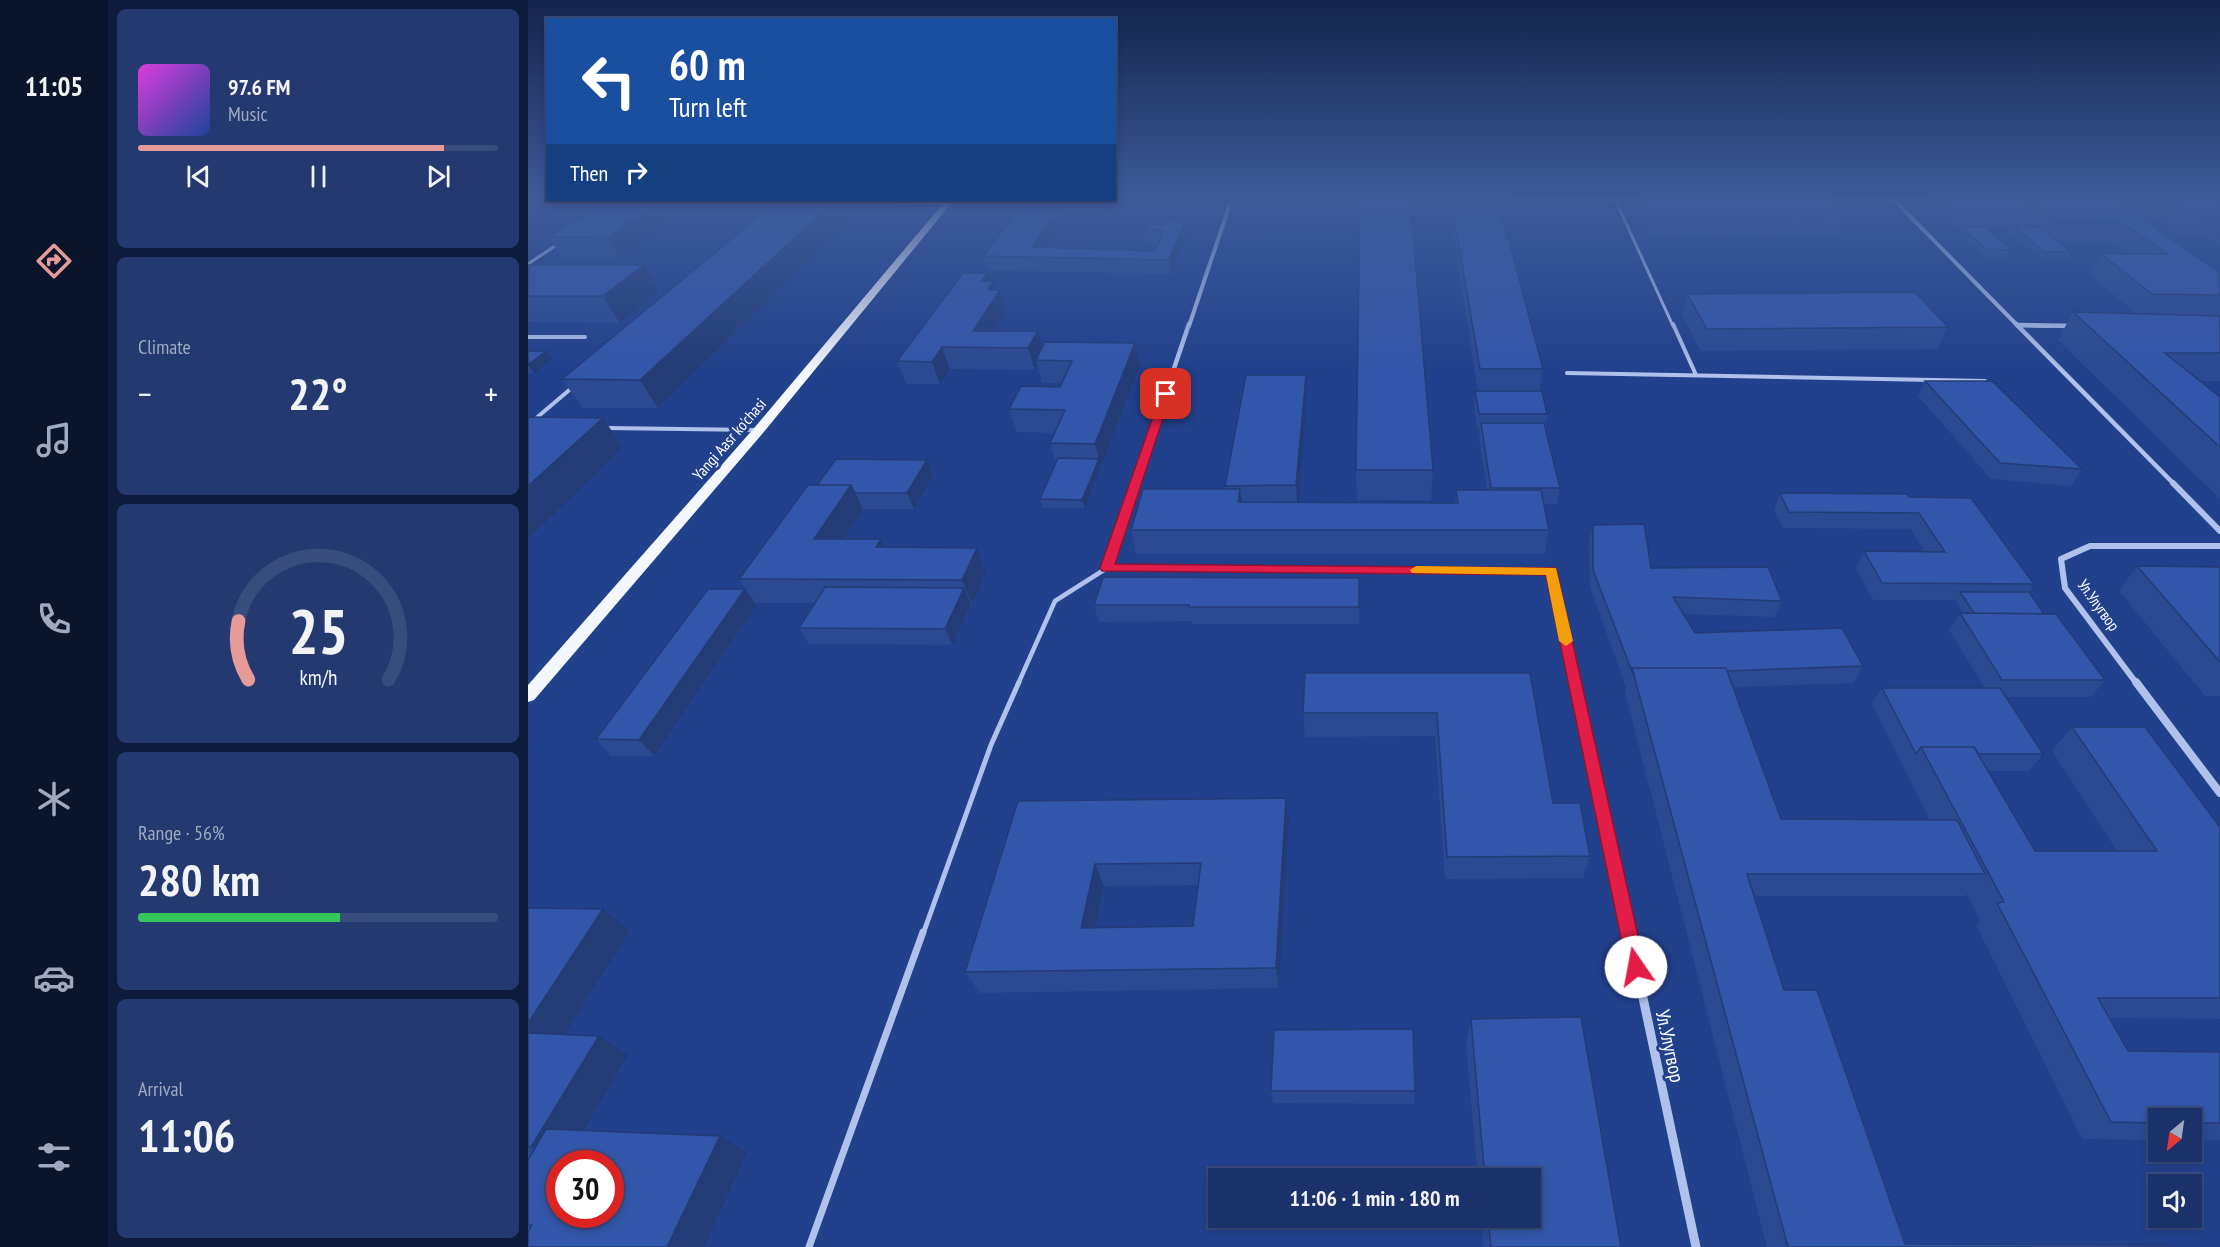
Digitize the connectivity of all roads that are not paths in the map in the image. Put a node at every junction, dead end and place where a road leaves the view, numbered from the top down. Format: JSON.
{"nodes":[{"id":1,"x":903,"y":256,"type":"edge"},
{"id":2,"x":1212,"y":256,"type":"edge"},
{"id":3,"x":1641,"y":256,"type":"edge"},
{"id":4,"x":1949,"y":256,"type":"edge"},
{"id":5,"x":2018,"y":325,"type":"junction"},
{"id":6,"x":2077,"y":326,"type":"dead end"},
{"id":7,"x":528,"y":337,"type":"edge"},
{"id":8,"x":585,"y":337,"type":"edge"},
{"id":9,"x":1567,"y":373,"type":"dead end"},
{"id":10,"x":1696,"y":375,"type":"junction"},
{"id":11,"x":580,"y":381,"type":"edge"},
{"id":12,"x":1985,"y":381,"type":"edge"},
{"id":13,"x":528,"y":426,"type":"edge"},
{"id":14,"x":540,"y":427,"type":"edge"},
{"id":15,"x":597,"y":428,"type":"dead end"},
{"id":16,"x":759,"y":430,"type":"junction"},
{"id":17,"x":2220,"y":531,"type":"edge"},
{"id":18,"x":2220,"y":546,"type":"edge"},
{"id":19,"x":1107,"y":568,"type":"junction"},
{"id":20,"x":528,"y":696,"type":"edge"},
{"id":21,"x":2220,"y":793,"type":"edge"},
{"id":22,"x":808,"y":1247,"type":"edge"},
{"id":23,"x":1696,"y":1247,"type":"edge"}],
"edges":[{"from":1,"to":16,"type":"main road","name":"Yangi Aasr ko'chasi"},
{"from":2,"to":19,"type":"street"},
{"from":3,"to":10,"type":"lane"},
{"from":4,"to":5,"type":"street"},
{"from":5,"to":6,"type":"street"},
{"from":5,"to":17,"type":"street"},
{"from":7,"to":8,"type":"lane"},
{"from":9,"to":10,"type":"lane"},
{"from":10,"to":12,"type":"lane"},
{"from":11,"to":13,"type":"lane"},
{"from":13,"to":14,"type":"lane"},
{"from":15,"to":16,"type":"lane"},
{"from":16,"to":20,"type":"main road","name":"Yangi Aasr ko'chasi"},
{"from":18,"to":21,"type":"street","name":"Ул.Улугвор"},
{"from":19,"to":22,"type":"lane"},
{"from":19,"to":23,"type":"street","name":"Ул.Улугвор"}]}
